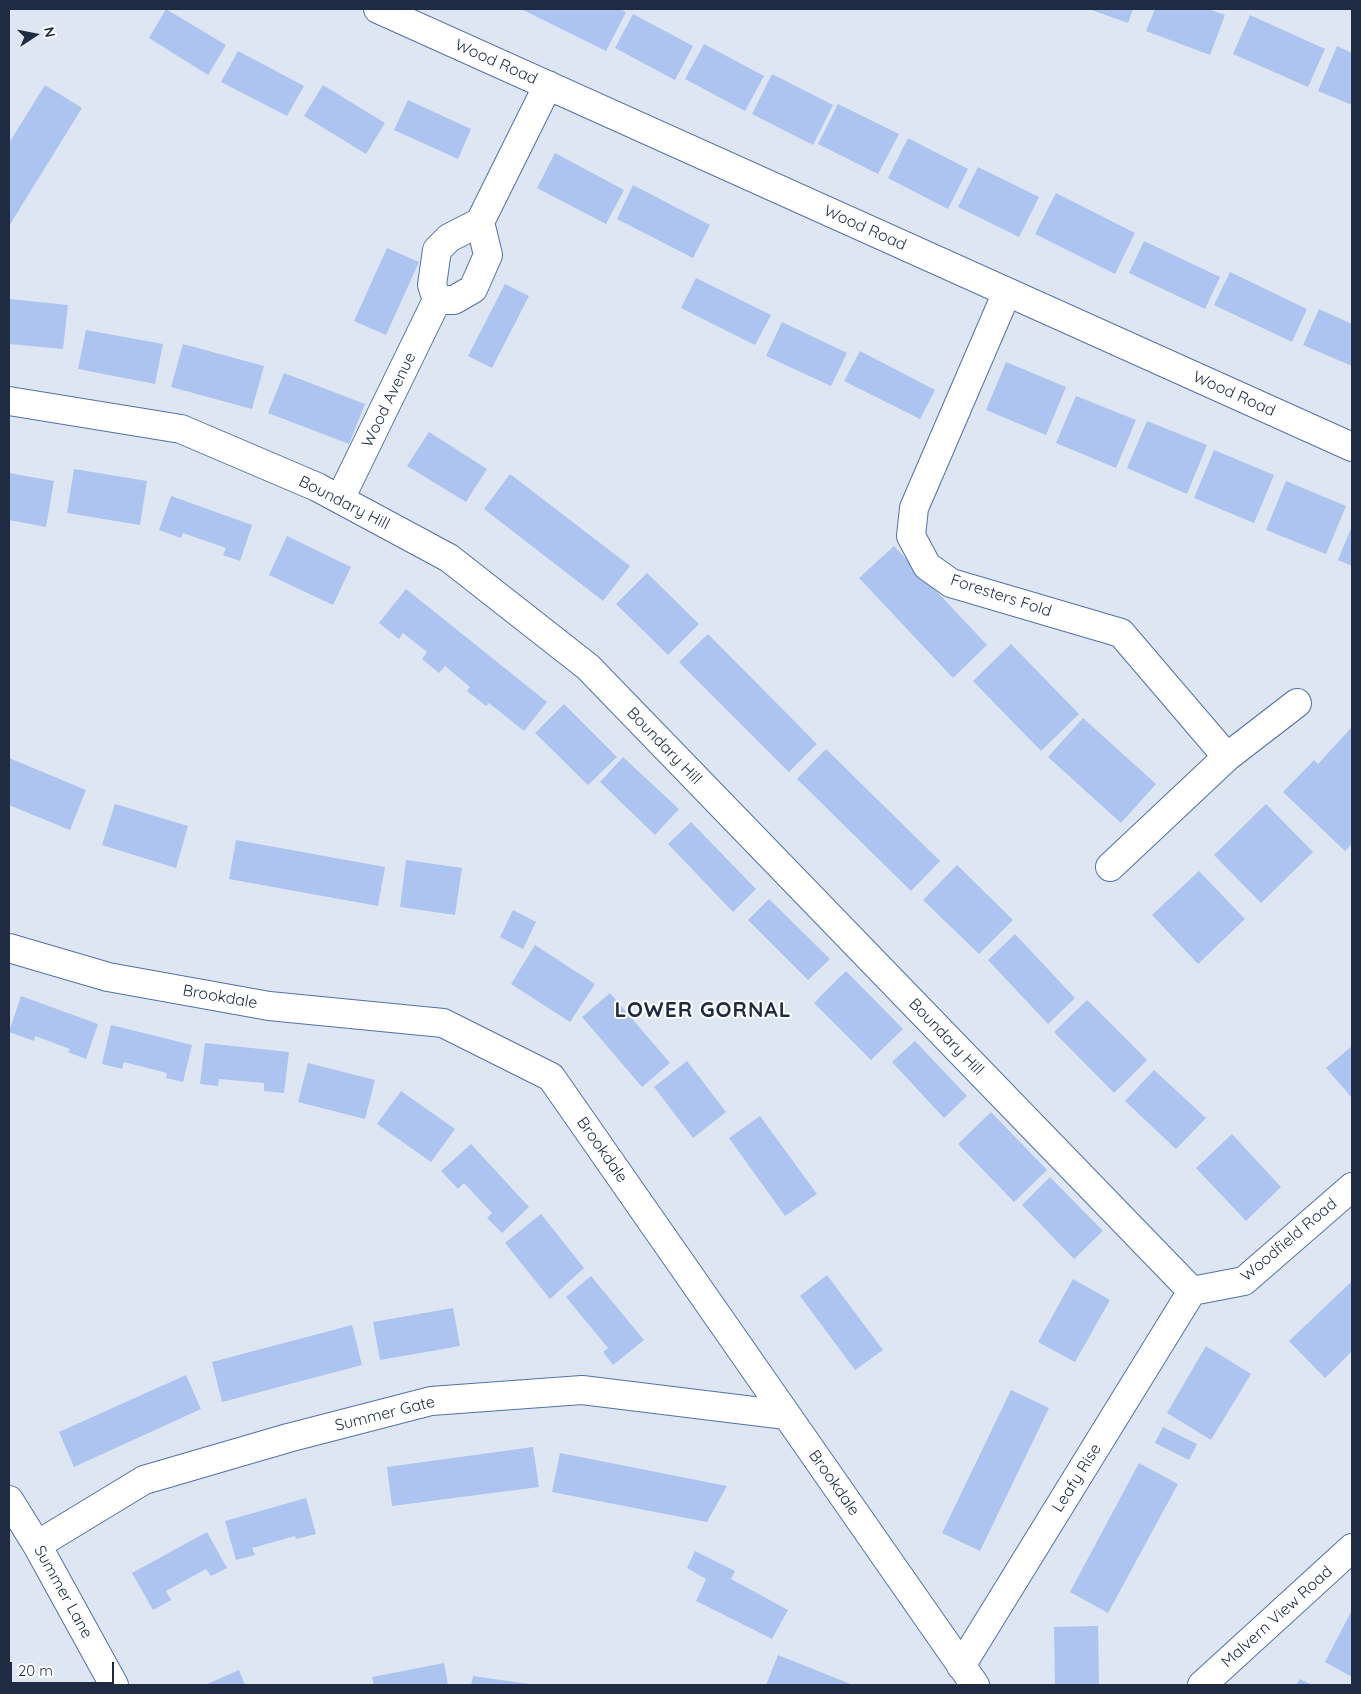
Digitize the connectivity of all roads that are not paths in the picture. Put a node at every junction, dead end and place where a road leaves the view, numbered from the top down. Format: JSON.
{"nodes":[{"id":1,"x":378,"y":9,"type":"edge"},
{"id":2,"x":548,"y":85,"type":"junction"},
{"id":3,"x":480,"y":222,"type":"junction"},
{"id":4,"x":1007,"y":292,"type":"junction"},
{"id":5,"x":437,"y":300,"type":"junction"},
{"id":6,"x":9,"y":401,"type":"edge"},
{"id":7,"x":1352,"y":447,"type":"edge"},
{"id":8,"x":340,"y":499,"type":"junction"},
{"id":9,"x":1297,"y":703,"type":"dead end"},
{"id":10,"x":1227,"y":757,"type":"junction"},
{"id":11,"x":1110,"y":867,"type":"dead end"},
{"id":12,"x":9,"y":948,"type":"edge"},
{"id":13,"x":1352,"y":1187,"type":"edge"},
{"id":14,"x":1192,"y":1291,"type":"junction"},
{"id":15,"x":786,"y":1415,"type":"junction"},
{"id":16,"x":9,"y":1500,"type":"edge"},
{"id":17,"x":37,"y":1545,"type":"junction"},
{"id":18,"x":1352,"y":1548,"type":"edge"},
{"id":19,"x":968,"y":1675,"type":"edge"},
{"id":20,"x":114,"y":1685,"type":"edge"},
{"id":21,"x":1202,"y":1685,"type":"edge"}],
"edges":[{"from":1,"to":2,"type":"street","name":"Wood Road"},
{"from":2,"to":3,"type":"street"},
{"from":2,"to":4,"type":"street","name":"Wood Road"},
{"from":3,"to":5,"type":"street"},
{"from":3,"to":5,"type":"street"},
{"from":4,"to":7,"type":"street","name":"Wood Road"},
{"from":4,"to":10,"type":"street","name":"Foresters Fold"},
{"from":5,"to":8,"type":"street","name":"Wood Avenue"},
{"from":6,"to":8,"type":"street","name":"Boundary Hill"},
{"from":8,"to":14,"type":"street","name":"Boundary Hill"},
{"from":9,"to":10,"type":"street"},
{"from":10,"to":11,"type":"street"},
{"from":12,"to":15,"type":"street","name":"Brookdale"},
{"from":13,"to":14,"type":"street","name":"Woodfield Road"},
{"from":14,"to":19,"type":"street","name":"Leafy Rise"},
{"from":15,"to":17,"type":"street","name":"Summer Gate"},
{"from":15,"to":19,"type":"street","name":"Brookdale"},
{"from":16,"to":17,"type":"street","name":"Summer Lane"},
{"from":17,"to":20,"type":"street","name":"Summer Lane"},
{"from":18,"to":21,"type":"street","name":"Malvern View Road"}]}
